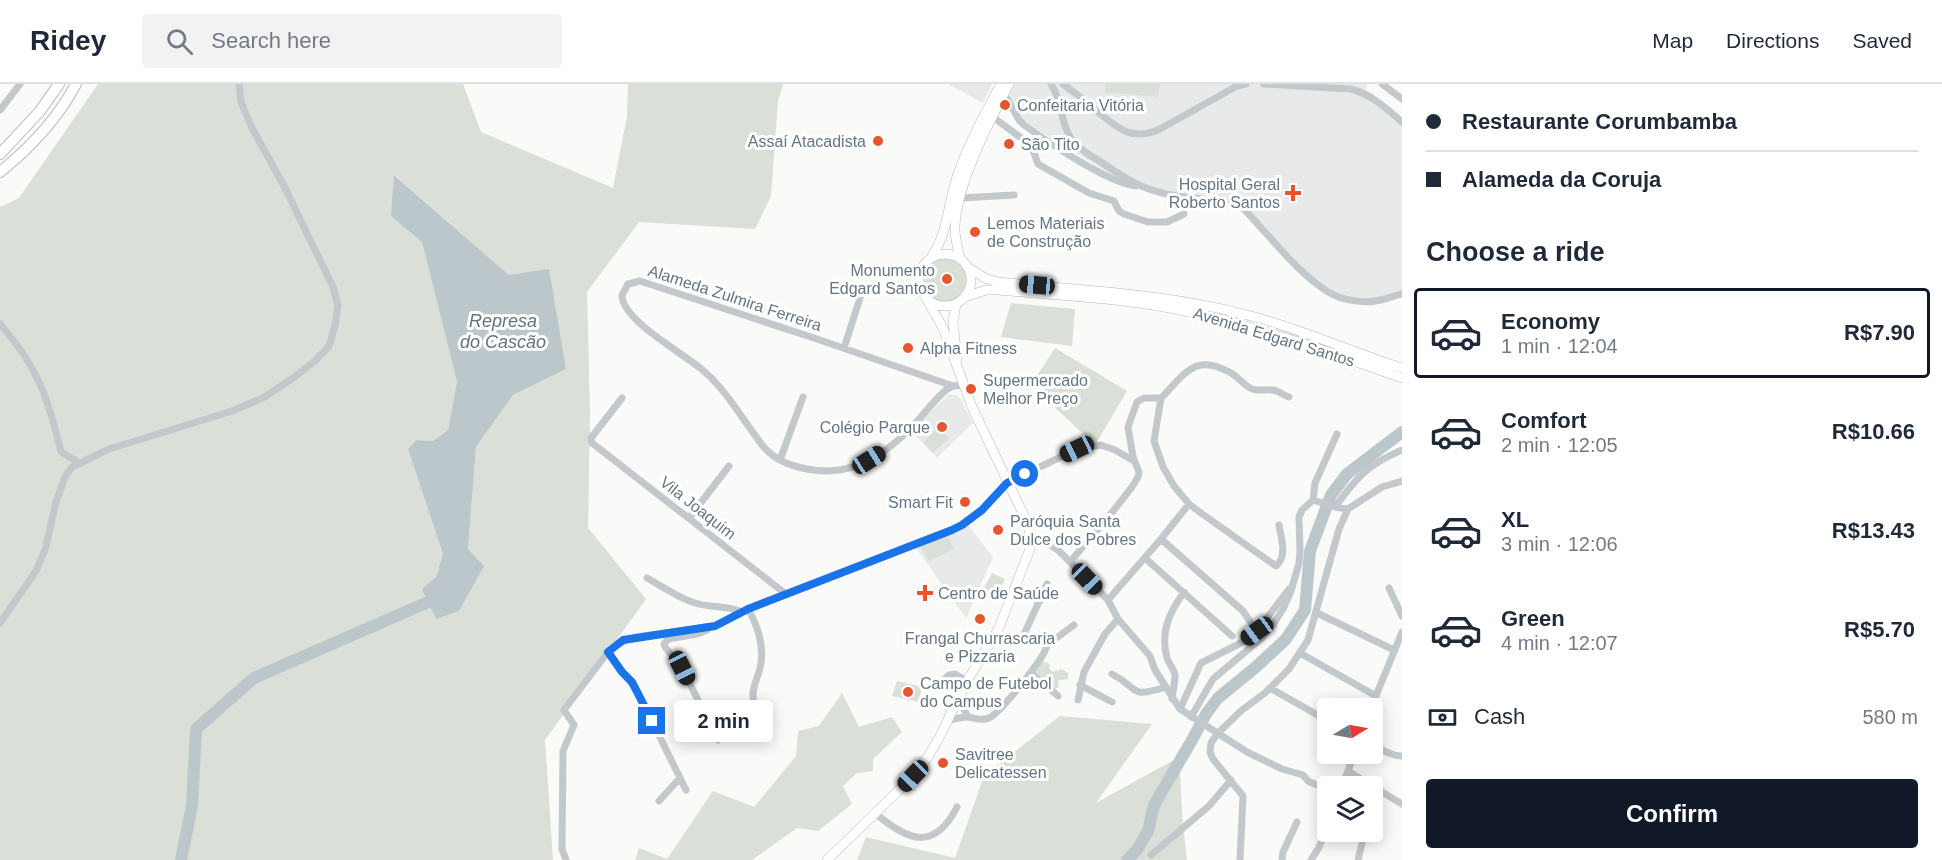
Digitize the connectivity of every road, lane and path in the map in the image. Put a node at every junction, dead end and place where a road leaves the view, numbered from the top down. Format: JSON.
{"nodes":[{"id":1,"x":20,"y":84,"type":"edge"},
{"id":2,"x":59,"y":84,"type":"edge"},
{"id":3,"x":76,"y":84,"type":"edge"},
{"id":4,"x":238,"y":84,"type":"edge"},
{"id":5,"x":1010,"y":84,"type":"edge"},
{"id":6,"x":1051,"y":84,"type":"edge"},
{"id":7,"x":1063,"y":84,"type":"edge"},
{"id":8,"x":1246,"y":84,"type":"edge"},
{"id":9,"x":1264,"y":84,"type":"edge"},
{"id":10,"x":1357,"y":84,"type":"edge"},
{"id":11,"x":1382,"y":84,"type":"edge"},
{"id":12,"x":1350,"y":88,"type":"junction"},
{"id":13,"x":1003,"y":89,"type":"edge"},
{"id":14,"x":1402,"y":99,"type":"edge"},
{"id":15,"x":0,"y":110,"type":"edge"},
{"id":16,"x":993,"y":117,"type":"junction"},
{"id":17,"x":1402,"y":122,"type":"edge"},
{"id":18,"x":0,"y":154,"type":"edge"},
{"id":19,"x":0,"y":172,"type":"edge"},
{"id":20,"x":1142,"y":186,"type":"junction"},
{"id":21,"x":1014,"y":195,"type":"dead end"},
{"id":22,"x":960,"y":198,"type":"junction"},
{"id":23,"x":1184,"y":214,"type":"dead end"},
{"id":24,"x":932,"y":256,"type":"junction"},
{"id":25,"x":960,"y":257,"type":"junction"},
{"id":26,"x":969,"y":268,"type":"junction"},
{"id":27,"x":1402,"y":294,"type":"edge"},
{"id":28,"x":965,"y":297,"type":"junction"},
{"id":29,"x":860,"y":298,"type":"dead end"},
{"id":30,"x":926,"y":298,"type":"junction"},
{"id":31,"x":956,"y":304,"type":"junction"},
{"id":32,"x":0,"y":324,"type":"edge"},
{"id":33,"x":844,"y":348,"type":"junction"},
{"id":34,"x":957,"y":366,"type":"junction"},
{"id":35,"x":1402,"y":368,"type":"edge"},
{"id":36,"x":1402,"y":378,"type":"edge"},
{"id":37,"x":958,"y":385,"type":"junction"},
{"id":38,"x":803,"y":397,"type":"dead end"},
{"id":39,"x":1290,"y":397,"type":"dead end"},
{"id":40,"x":622,"y":398,"type":"dead end"},
{"id":41,"x":1161,"y":398,"type":"junction"},
{"id":42,"x":1337,"y":434,"type":"dead end"},
{"id":43,"x":1402,"y":450,"type":"edge"},
{"id":44,"x":780,"y":460,"type":"junction"},
{"id":45,"x":1134,"y":461,"type":"junction"},
{"id":46,"x":80,"y":463,"type":"junction"},
{"id":47,"x":729,"y":466,"type":"dead end"},
{"id":48,"x":1402,"y":481,"type":"edge"},
{"id":49,"x":1007,"y":483,"type":"junction"},
{"id":50,"x":1313,"y":500,"type":"junction"},
{"id":51,"x":1189,"y":504,"type":"junction"},
{"id":52,"x":1335,"y":507,"type":"junction"},
{"id":53,"x":1348,"y":509,"type":"junction"},
{"id":54,"x":689,"y":518,"type":"junction"},
{"id":55,"x":1279,"y":525,"type":"dead end"},
{"id":56,"x":1031,"y":538,"type":"junction"},
{"id":57,"x":1161,"y":539,"type":"junction"},
{"id":58,"x":1145,"y":558,"type":"junction"},
{"id":59,"x":1070,"y":562,"type":"junction"},
{"id":60,"x":647,"y":578,"type":"dead end"},
{"id":61,"x":1047,"y":584,"type":"dead end"},
{"id":62,"x":1389,"y":588,"type":"dead end"},
{"id":63,"x":1015,"y":590,"type":"junction"},
{"id":64,"x":1184,"y":592,"type":"junction"},
{"id":65,"x":786,"y":594,"type":"junction"},
{"id":66,"x":1108,"y":600,"type":"junction"},
{"id":67,"x":1040,"y":601,"type":"junction"},
{"id":68,"x":745,"y":610,"type":"junction"},
{"id":69,"x":1317,"y":613,"type":"junction"},
{"id":70,"x":1402,"y":616,"type":"edge"},
{"id":71,"x":1118,"y":619,"type":"junction"},
{"id":72,"x":0,"y":623,"type":"edge"},
{"id":73,"x":1074,"y":625,"type":"dead end"},
{"id":74,"x":715,"y":626,"type":"junction"},
{"id":75,"x":1402,"y":632,"type":"edge"},
{"id":76,"x":1260,"y":634,"type":"junction"},
{"id":77,"x":1232,"y":636,"type":"dead end"},
{"id":78,"x":1021,"y":641,"type":"dead end"},
{"id":79,"x":1398,"y":648,"type":"edge"},
{"id":80,"x":608,"y":652,"type":"junction"},
{"id":81,"x":1300,"y":653,"type":"junction"},
{"id":82,"x":1031,"y":672,"type":"junction"},
{"id":83,"x":1112,"y":674,"type":"dead end"},
{"id":84,"x":967,"y":681,"type":"junction"},
{"id":85,"x":1080,"y":685,"type":"junction"},
{"id":86,"x":1166,"y":687,"type":"junction"},
{"id":87,"x":935,"y":688,"type":"dead end"},
{"id":88,"x":1270,"y":688,"type":"junction"},
{"id":89,"x":1058,"y":696,"type":"dead end"},
{"id":90,"x":1376,"y":696,"type":"joint"},
{"id":91,"x":958,"y":697,"type":"junction"},
{"id":92,"x":1172,"y":699,"type":"junction"},
{"id":93,"x":1078,"y":700,"type":"dead end"},
{"id":94,"x":1112,"y":702,"type":"dead end"},
{"id":95,"x":1180,"y":709,"type":"junction"},
{"id":96,"x":1317,"y":715,"type":"edge"},
{"id":97,"x":968,"y":717,"type":"junction"},
{"id":98,"x":1191,"y":717,"type":"junction"},
{"id":99,"x":947,"y":721,"type":"junction"},
{"id":100,"x":762,"y":732,"type":"dead end"},
{"id":101,"x":1216,"y":734,"type":"junction"},
{"id":102,"x":718,"y":740,"type":"dead end"},
{"id":103,"x":1383,"y":750,"type":"edge"},
{"id":104,"x":1402,"y":756,"type":"edge"},
{"id":105,"x":1351,"y":764,"type":"edge"},
{"id":106,"x":1348,"y":771,"type":"junction"},
{"id":107,"x":1346,"y":776,"type":"edge"},
{"id":108,"x":1356,"y":776,"type":"edge"},
{"id":109,"x":680,"y":778,"type":"junction"},
{"id":110,"x":1231,"y":780,"type":"junction"},
{"id":111,"x":1317,"y":786,"type":"edge"},
{"id":112,"x":686,"y":790,"type":"dead end"},
{"id":113,"x":1383,"y":792,"type":"edge"},
{"id":114,"x":659,"y":801,"type":"dead end"},
{"id":115,"x":1402,"y":804,"type":"edge"},
{"id":116,"x":957,"y":807,"type":"dead end"},
{"id":117,"x":875,"y":813,"type":"junction"},
{"id":118,"x":1297,"y":822,"type":"dead end"},
{"id":119,"x":1321,"y":842,"type":"edge"},
{"id":120,"x":1362,"y":842,"type":"edge"},
{"id":121,"x":1151,"y":855,"type":"dead end"},
{"id":122,"x":566,"y":860,"type":"edge"},
{"id":123,"x":826,"y":860,"type":"edge"},
{"id":124,"x":1240,"y":860,"type":"edge"},
{"id":125,"x":1282,"y":860,"type":"edge"},
{"id":126,"x":1311,"y":860,"type":"edge"},
{"id":127,"x":1358,"y":860,"type":"edge"}],
"edges":[{"from":1,"to":15,"type":"street"},
{"from":2,"to":18,"type":"main road"},
{"from":3,"to":19,"type":"main road"},
{"from":4,"to":46,"type":"street"},
{"from":5,"to":13,"type":"main road"},
{"from":6,"to":20,"type":"street"},
{"from":7,"to":8,"type":"street"},
{"from":9,"to":12,"type":"street"},
{"from":10,"to":12,"type":"street"},
{"from":11,"to":14,"type":"street"},
{"from":12,"to":17,"type":"street"},
{"from":13,"to":16,"type":"main road"},
{"from":13,"to":20,"type":"street"},
{"from":13,"to":24,"type":"main road"},
{"from":16,"to":22,"type":"main road"},
{"from":16,"to":23,"type":"street"},
{"from":20,"to":27,"type":"street"},
{"from":21,"to":22,"type":"street"},
{"from":22,"to":25,"type":"main road"},
{"from":24,"to":25,"type":"main road"},
{"from":24,"to":30,"type":"main road"},
{"from":25,"to":26,"type":"main road"},
{"from":26,"to":28,"type":"main road"},
{"from":26,"to":35,"type":"main road","name":"Avenida Edgard Santos"},
{"from":28,"to":31,"type":"main road"},
{"from":28,"to":36,"type":"main road","name":"Avenida Edgard Santos"},
{"from":29,"to":33,"type":"street"},
{"from":30,"to":31,"type":"main road"},
{"from":30,"to":34,"type":"main road"},
{"from":31,"to":34,"type":"main road"},
{"from":32,"to":46,"type":"street"},
{"from":33,"to":37,"type":"street","name":"Alameda Zulmira Ferreira"},
{"from":33,"to":44,"type":"street","name":"Alameda Zulmira Ferreira"},
{"from":34,"to":37,"type":"main road"},
{"from":37,"to":44,"type":"street","name":"Alameda Zulmira Ferreira"},
{"from":37,"to":49,"type":"main road"},
{"from":38,"to":44,"type":"street"},
{"from":39,"to":41,"type":"street"},
{"from":40,"to":54,"type":"street","name":"Vila Joaquim"},
{"from":41,"to":45,"type":"street"},
{"from":41,"to":51,"type":"street"},
{"from":42,"to":50,"type":"street"},
{"from":43,"to":52,"type":"street"},
{"from":45,"to":49,"type":"street"},
{"from":45,"to":59,"type":"street"},
{"from":46,"to":72,"type":"street"},
{"from":47,"to":54,"type":"street"},
{"from":48,"to":53,"type":"street"},
{"from":49,"to":56,"type":"main road"},
{"from":49,"to":65,"type":"street"},
{"from":50,"to":52,"type":"street"},
{"from":50,"to":76,"type":"street"},
{"from":51,"to":55,"type":"street"},
{"from":51,"to":57,"type":"street"},
{"from":52,"to":53,"type":"street"},
{"from":53,"to":69,"type":"street"},
{"from":54,"to":65,"type":"street","name":"Vila Joaquim"},
{"from":56,"to":59,"type":"street"},
{"from":56,"to":63,"type":"main road"},
{"from":57,"to":58,"type":"street"},
{"from":57,"to":76,"type":"street"},
{"from":58,"to":64,"type":"street"},
{"from":58,"to":66,"type":"street"},
{"from":59,"to":66,"type":"street"},
{"from":60,"to":68,"type":"street"},
{"from":61,"to":67,"type":"street"},
{"from":62,"to":70,"type":"street"},
{"from":63,"to":67,"type":"street"},
{"from":63,"to":84,"type":"main road"},
{"from":64,"to":77,"type":"street"},
{"from":64,"to":92,"type":"street"},
{"from":65,"to":68,"type":"street"},
{"from":66,"to":71,"type":"street"},
{"from":67,"to":78,"type":"street"},
{"from":68,"to":74,"type":"street"},
{"from":68,"to":100,"type":"street"},
{"from":69,"to":79,"type":"street"},
{"from":69,"to":81,"type":"street"},
{"from":71,"to":85,"type":"street"},
{"from":71,"to":86,"type":"street"},
{"from":73,"to":82,"type":"street"},
{"from":74,"to":80,"type":"street"},
{"from":74,"to":102,"type":"street"},
{"from":75,"to":79,"type":"street"},
{"from":76,"to":95,"type":"street"},
{"from":76,"to":98,"type":"street"},
{"from":79,"to":90,"type":"street"},
{"from":80,"to":109,"type":"street"},
{"from":80,"to":122,"type":"street"},
{"from":81,"to":88,"type":"street"},
{"from":81,"to":90,"type":"street"},
{"from":82,"to":89,"type":"street"},
{"from":82,"to":97,"type":"street"},
{"from":83,"to":86,"type":"street"},
{"from":84,"to":87,"type":"street"},
{"from":84,"to":91,"type":"main road"},
{"from":85,"to":93,"type":"street"},
{"from":85,"to":94,"type":"street"},
{"from":86,"to":92,"type":"street"},
{"from":88,"to":96,"type":"street"},
{"from":88,"to":101,"type":"street"},
{"from":91,"to":97,"type":"street"},
{"from":91,"to":99,"type":"main road"},
{"from":92,"to":95,"type":"street"},
{"from":95,"to":98,"type":"street"},
{"from":97,"to":99,"type":"street"},
{"from":98,"to":101,"type":"street"},
{"from":99,"to":117,"type":"main road"},
{"from":101,"to":110,"type":"street"},
{"from":101,"to":111,"type":"street"},
{"from":103,"to":104,"type":"street"},
{"from":105,"to":106,"type":"street"},
{"from":106,"to":107,"type":"street"},
{"from":106,"to":108,"type":"street"},
{"from":109,"to":112,"type":"street"},
{"from":109,"to":114,"type":"street"},
{"from":110,"to":121,"type":"street"},
{"from":110,"to":124,"type":"street"},
{"from":113,"to":115,"type":"street"},
{"from":116,"to":117,"type":"street"},
{"from":117,"to":123,"type":"main road"},
{"from":118,"to":125,"type":"street"},
{"from":119,"to":126,"type":"street"},
{"from":120,"to":127,"type":"street"}]}
